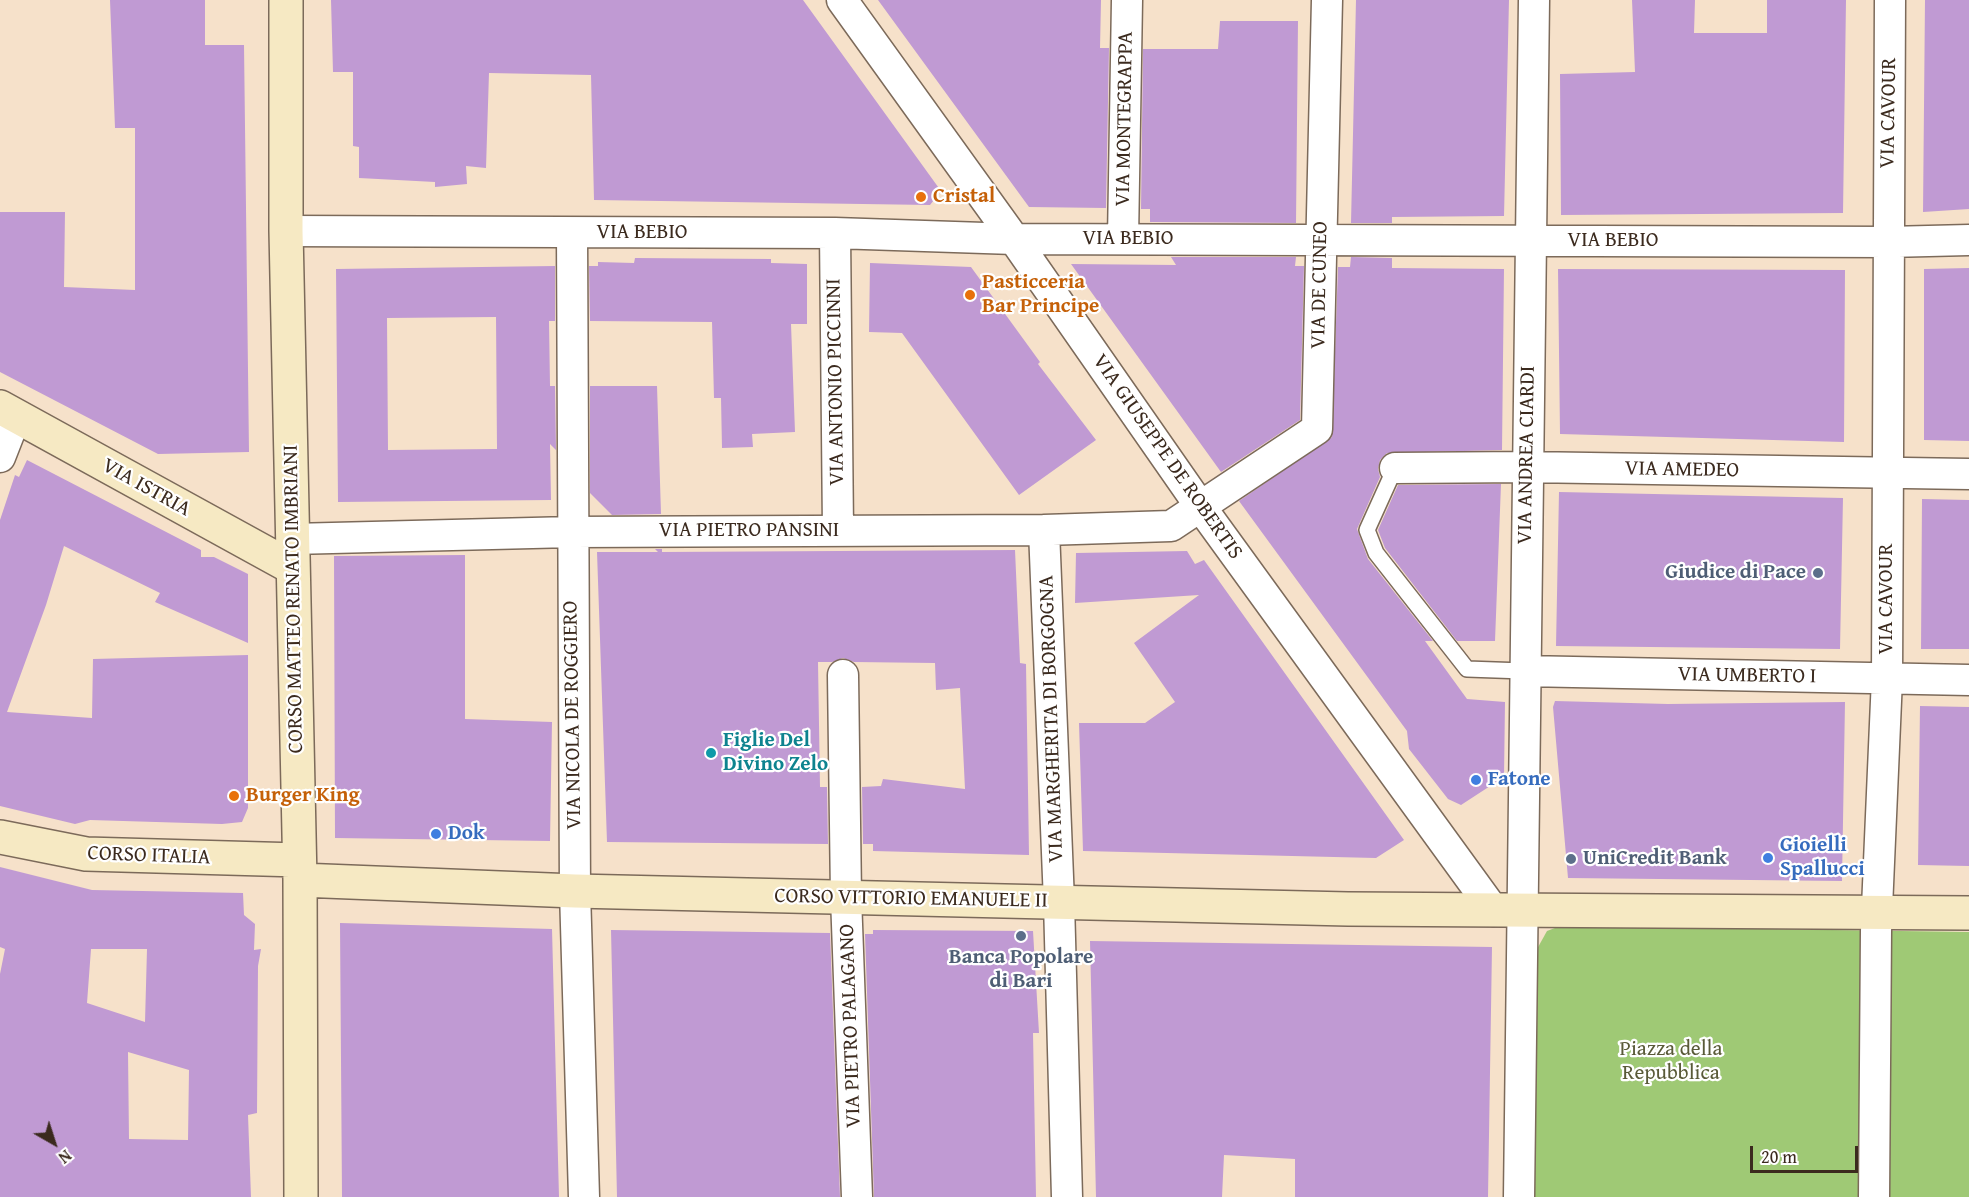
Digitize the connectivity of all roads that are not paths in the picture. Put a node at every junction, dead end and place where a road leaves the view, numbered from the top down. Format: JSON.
{"nodes":[{"id":1,"x":286,"y":0,"type":"edge"},
{"id":2,"x":842,"y":0,"type":"edge"},
{"id":3,"x":1127,"y":0,"type":"edge"},
{"id":4,"x":1327,"y":0,"type":"edge"},
{"id":5,"x":1534,"y":0,"type":"edge"},
{"id":6,"x":1890,"y":0,"type":"edge"},
{"id":7,"x":286,"y":231,"type":"junction"},
{"id":8,"x":572,"y":233,"type":"junction"},
{"id":9,"x":834,"y":233,"type":"junction"},
{"id":10,"x":1014,"y":239,"type":"junction"},
{"id":11,"x":1123,"y":239,"type":"junction"},
{"id":12,"x":1322,"y":239,"type":"junction"},
{"id":13,"x":1969,"y":240,"type":"edge"},
{"id":14,"x":1532,"y":241,"type":"junction"},
{"id":15,"x":1888,"y":242,"type":"junction"},
{"id":16,"x":8,"y":412,"type":"edge"},
{"id":17,"x":0,"y":457,"type":"edge"},
{"id":18,"x":1526,"y":467,"type":"junction"},
{"id":19,"x":1395,"y":468,"type":"joint"},
{"id":20,"x":1887,"y":474,"type":"junction"},
{"id":21,"x":1969,"y":474,"type":"edge"},
{"id":22,"x":1200,"y":506,"type":"junction"},
{"id":23,"x":838,"y":530,"type":"junction"},
{"id":24,"x":1044,"y":530,"type":"junction"},
{"id":25,"x":572,"y":532,"type":"junction"},
{"id":26,"x":292,"y":553,"type":"junction"},
{"id":27,"x":1524,"y":671,"type":"junction"},
{"id":28,"x":843,"y":675,"type":"dead end"},
{"id":29,"x":1887,"y":678,"type":"junction"},
{"id":30,"x":1969,"y":680,"type":"edge"},
{"id":31,"x":0,"y":837,"type":"edge"},
{"id":32,"x":299,"y":870,"type":"junction"},
{"id":33,"x":575,"y":891,"type":"junction"},
{"id":34,"x":846,"y":897,"type":"junction"},
{"id":35,"x":1059,"y":902,"type":"junction"},
{"id":36,"x":1508,"y":911,"type":"junction"},
{"id":37,"x":1876,"y":911,"type":"junction"},
{"id":38,"x":1969,"y":913,"type":"edge"},
{"id":39,"x":301,"y":1197,"type":"edge"},
{"id":40,"x":585,"y":1197,"type":"edge"},
{"id":41,"x":857,"y":1197,"type":"edge"},
{"id":42,"x":1067,"y":1197,"type":"edge"},
{"id":43,"x":1519,"y":1197,"type":"edge"},
{"id":44,"x":1874,"y":1197,"type":"edge"}],
"edges":[{"from":1,"to":7,"type":"street","name":"CORSO MATTEO RENATO IMBRIANI"},
{"from":2,"to":10,"type":"street","name":"VIA GIUSEPPE DE ROBERTIS"},
{"from":3,"to":11,"type":"street","name":"VIA MONTEGRAPPA"},
{"from":4,"to":12,"type":"street","name":"VIA DE CUNEO"},
{"from":5,"to":14,"type":"street","name":"VIA ANDREA CIARDI"},
{"from":6,"to":15,"type":"street","name":"VIA CAVOUR"},
{"from":7,"to":8,"type":"street","name":"VIA BEBIO"},
{"from":7,"to":26,"type":"street","name":"CORSO MATTEO RENATO IMBRIANI"},
{"from":8,"to":9,"type":"street","name":"VIA BEBIO"},
{"from":8,"to":25,"type":"street","name":"VIA NICOLA DE ROGGIERO"},
{"from":9,"to":10,"type":"street","name":"VIA BEBIO"},
{"from":9,"to":23,"type":"street","name":"VIA ANTONIO PICCINNI"},
{"from":10,"to":11,"type":"street","name":"VIA BEBIO"},
{"from":10,"to":22,"type":"street","name":"VIA GIUSEPPE DE ROBERTIS"},
{"from":11,"to":12,"type":"street","name":"VIA BEBIO"},
{"from":12,"to":14,"type":"street","name":"VIA BEBIO"},
{"from":12,"to":22,"type":"street","name":"VIA DE CUNEO"},
{"from":13,"to":15,"type":"street","name":"VIA BEBIO"},
{"from":14,"to":15,"type":"street","name":"VIA BEBIO"},
{"from":14,"to":18,"type":"street","name":"VIA ANDREA CIARDI"},
{"from":15,"to":20,"type":"street","name":"VIA CAVOUR"},
{"from":16,"to":17,"type":"street"},
{"from":16,"to":26,"type":"street","name":"VIA ISTRIA"},
{"from":18,"to":19,"type":"street","name":"VIA AMEDEO"},
{"from":18,"to":20,"type":"street","name":"VIA AMEDEO"},
{"from":18,"to":27,"type":"street","name":"VIA ANDREA CIARDI"},
{"from":19,"to":27,"type":"lane"},
{"from":20,"to":21,"type":"street","name":"VIA AMEDEO"},
{"from":20,"to":29,"type":"street","name":"VIA CAVOUR"},
{"from":22,"to":24,"type":"street","name":"VIA PIETRO PANSINI"},
{"from":22,"to":36,"type":"street","name":"VIA GIUSEPPE DE ROBERTIS"},
{"from":23,"to":24,"type":"street","name":"VIA PIETRO PANSINI"},
{"from":23,"to":25,"type":"street","name":"VIA PIETRO PANSINI"},
{"from":24,"to":35,"type":"street","name":"VIA MARGHERITA DI BORGOGNA"},
{"from":25,"to":26,"type":"street","name":"VIA PIETRO PANSINI"},
{"from":25,"to":33,"type":"street","name":"VIA NICOLA DE ROGGIERO"},
{"from":26,"to":32,"type":"street","name":"CORSO MATTEO RENATO IMBRIANI"},
{"from":27,"to":29,"type":"street","name":"VIA UMBERTO I"},
{"from":27,"to":36,"type":"street","name":"VIA ANDREA CIARDI"},
{"from":28,"to":34,"type":"street","name":"VIA PIETRO PALAGANO"},
{"from":29,"to":30,"type":"street","name":"VIA UMBERTO I"},
{"from":29,"to":37,"type":"street","name":"VIA CAVOUR"},
{"from":31,"to":32,"type":"street","name":"CORSO ITALIA"},
{"from":32,"to":33,"type":"street","name":"CORSO VITTORIO EMANUELE II"},
{"from":32,"to":39,"type":"street","name":"CORSO MATTEO RENATO IMBRIANI"},
{"from":33,"to":34,"type":"street","name":"CORSO VITTORIO EMANUELE II"},
{"from":33,"to":40,"type":"street","name":"VIA NICOLA DE ROGGIERO"},
{"from":34,"to":35,"type":"street","name":"CORSO VITTORIO EMANUELE II"},
{"from":34,"to":41,"type":"street","name":"VIA PIETRO PALAGANO"},
{"from":35,"to":36,"type":"street","name":"CORSO VITTORIO EMANUELE II"},
{"from":35,"to":42,"type":"street","name":"VIA MARGHERITA DI BORGOGNA"},
{"from":36,"to":37,"type":"street"},
{"from":36,"to":43,"type":"street"},
{"from":37,"to":38,"type":"street"},
{"from":37,"to":44,"type":"street","name":"VIA CAVOUR"}]}
